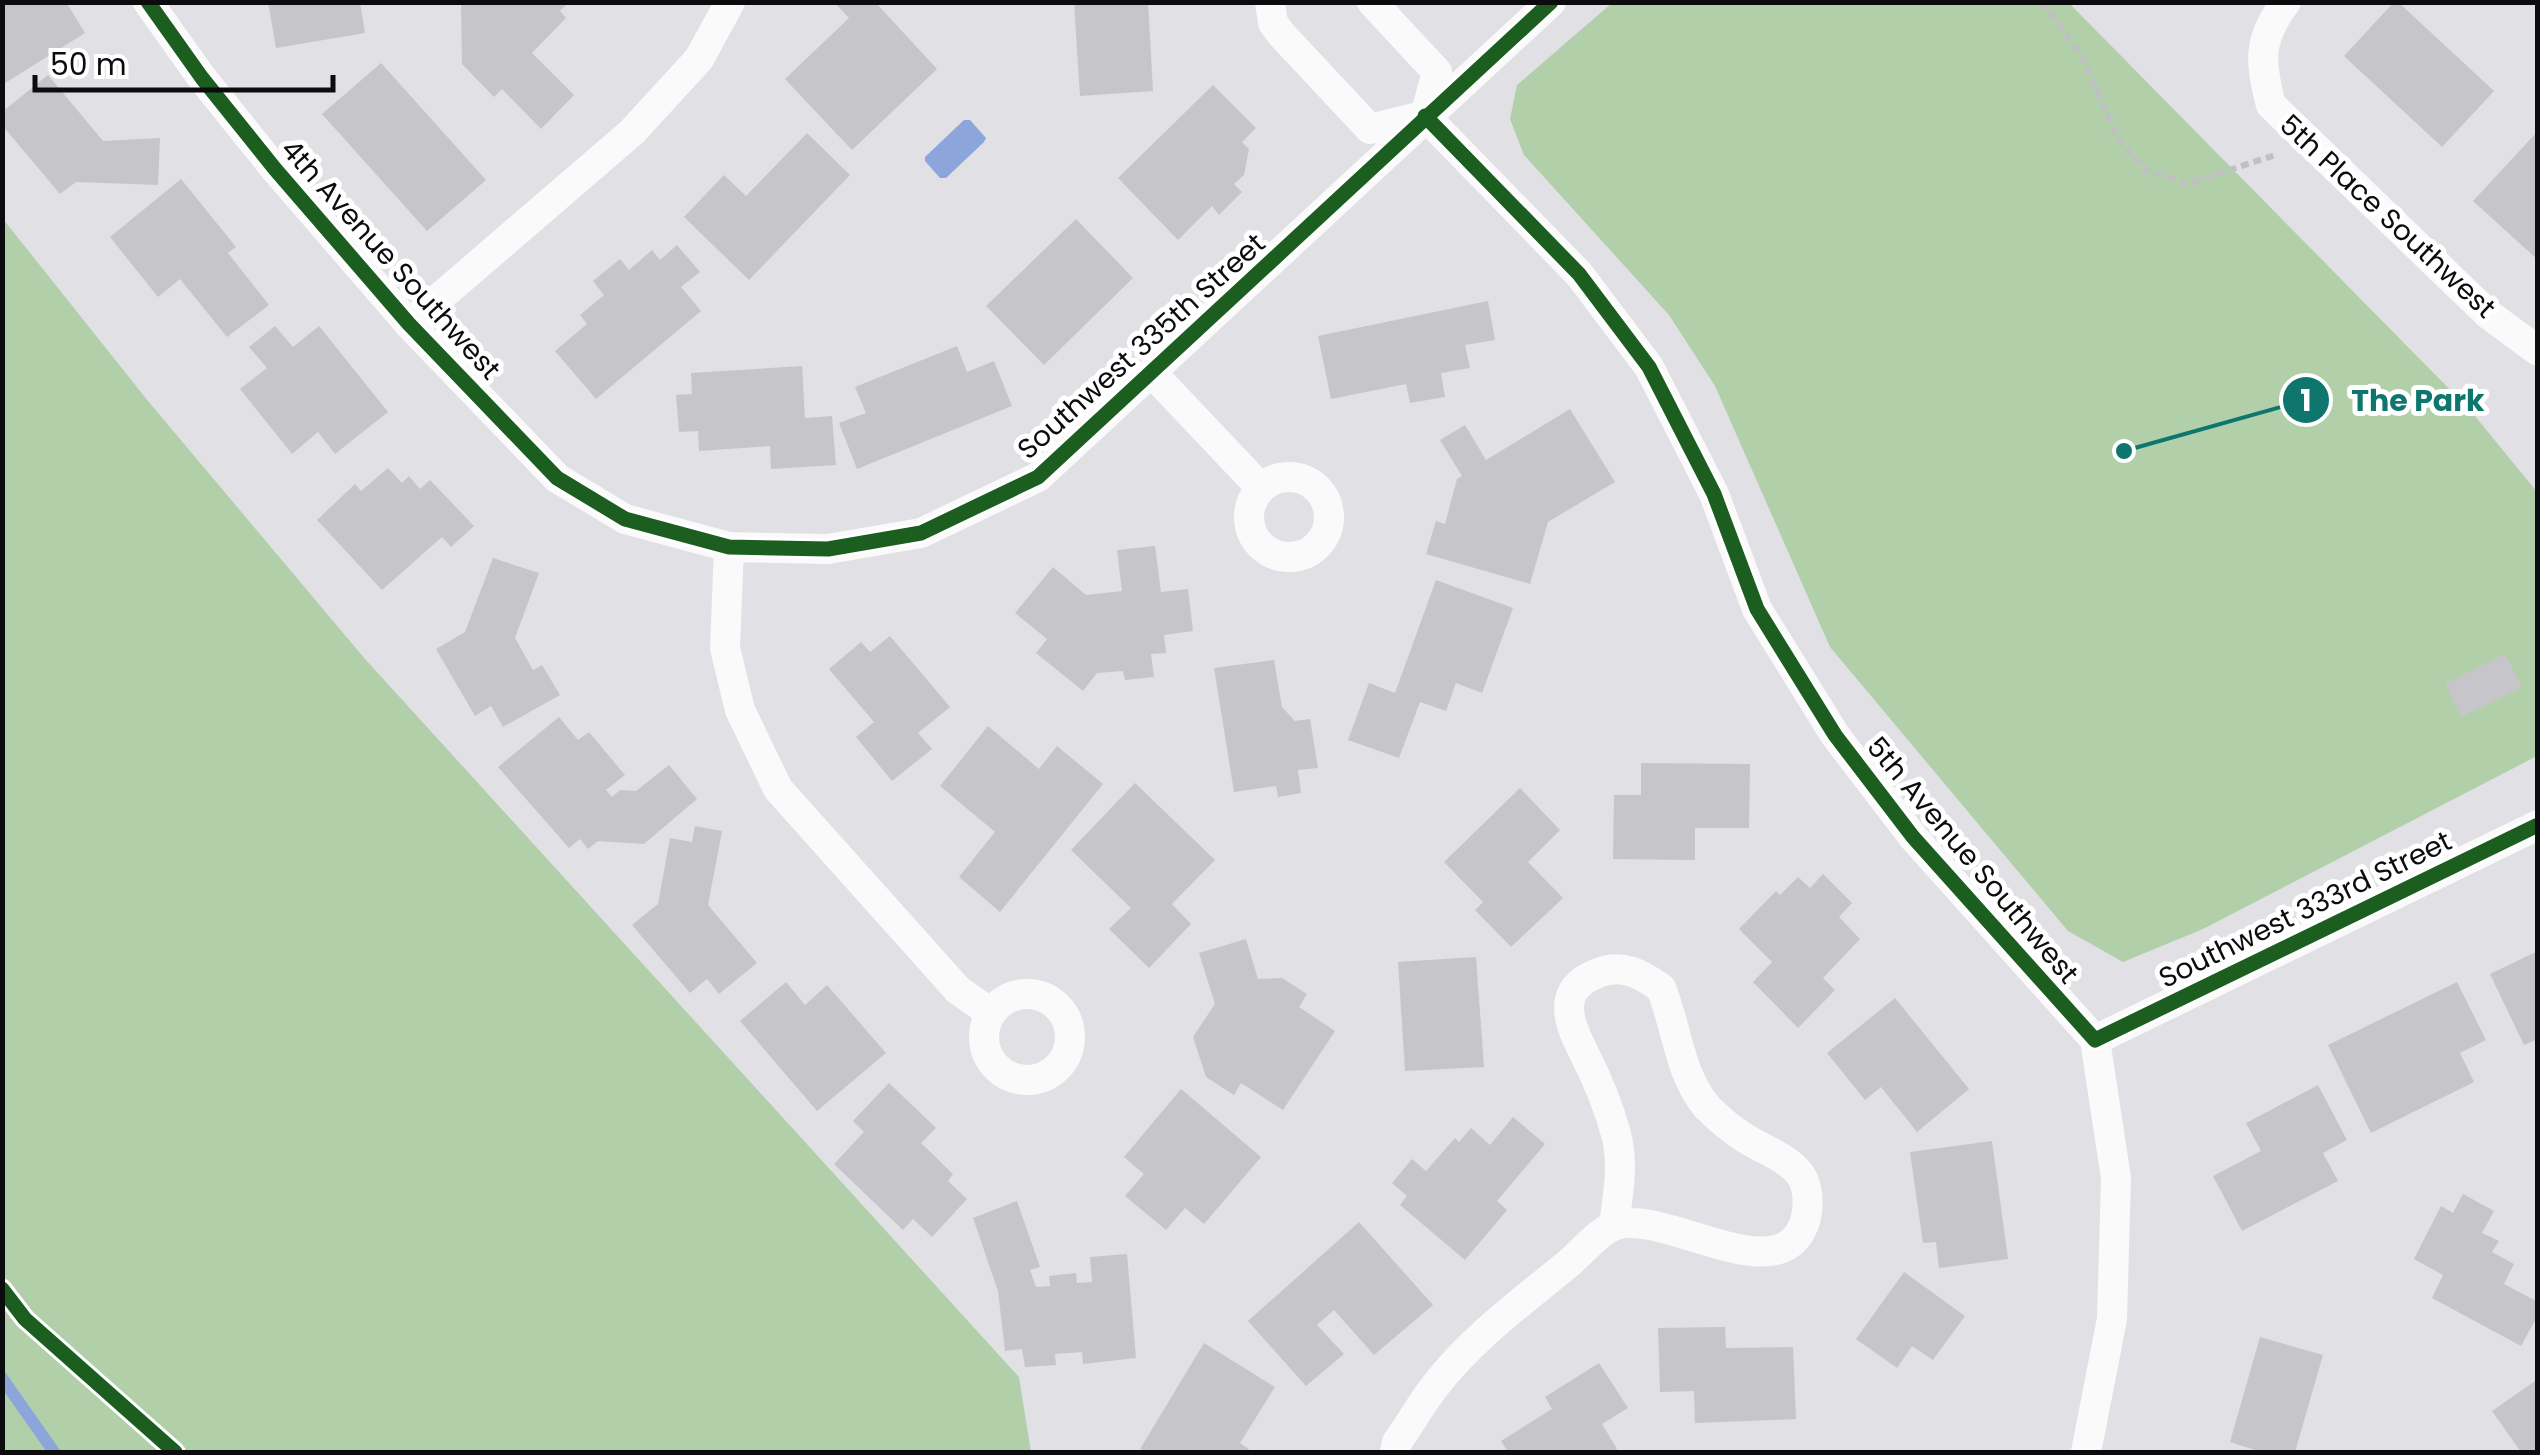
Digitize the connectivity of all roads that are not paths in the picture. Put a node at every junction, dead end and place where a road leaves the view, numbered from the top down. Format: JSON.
{"nodes":[{"id":1,"x":148,"y":2,"type":"edge"},
{"id":2,"x":730,"y":2,"type":"edge"},
{"id":3,"x":1270,"y":2,"type":"edge"},
{"id":4,"x":1372,"y":2,"type":"edge"},
{"id":5,"x":1550,"y":2,"type":"edge"},
{"id":6,"x":2286,"y":2,"type":"edge"},
{"id":7,"x":1425,"y":116,"type":"junction"},
{"id":8,"x":409,"y":324,"type":"junction"},
{"id":9,"x":2538,"y":350,"type":"edge"},
{"id":10,"x":1152,"y":373,"type":"junction"},
{"id":11,"x":1261,"y":488,"type":"dead end"},
{"id":12,"x":625,"y":519,"type":"joint"},
{"id":13,"x":729,"y":547,"type":"junction"},
{"id":14,"x":2538,"y":825,"type":"edge"},
{"id":15,"x":991,"y":1013,"type":"dead end"},
{"id":16,"x":2095,"y":1040,"type":"junction"},
{"id":17,"x":1614,"y":1225,"type":"junction"},
{"id":18,"x":1388,"y":1449,"type":"edge"},
{"id":19,"x":2086,"y":1452,"type":"edge"}],
"edges":[{"from":1,"to":8,"type":"street","name":"4th Avenue Southwest"},
{"from":2,"to":8,"type":"street"},
{"from":3,"to":7,"type":"street"},
{"from":4,"to":7,"type":"street"},
{"from":5,"to":7,"type":"street","name":"Southwest 335th Street"},
{"from":6,"to":9,"type":"street","name":"5th Place Southwest"},
{"from":7,"to":10,"type":"street","name":"Southwest 335th Street"},
{"from":7,"to":16,"type":"street","name":"5th Avenue Southwest"},
{"from":8,"to":12,"type":"street","name":"4th Avenue Southwest"},
{"from":10,"to":11,"type":"street"},
{"from":10,"to":13,"type":"street","name":"Southwest 335th Street"},
{"from":12,"to":13,"type":"street","name":"Southwest 335th Street"},
{"from":13,"to":15,"type":"street"},
{"from":14,"to":16,"type":"street","name":"Southwest 333rd Street"},
{"from":16,"to":19,"type":"street"},
{"from":17,"to":17,"type":"street"},
{"from":17,"to":18,"type":"street"}]}
